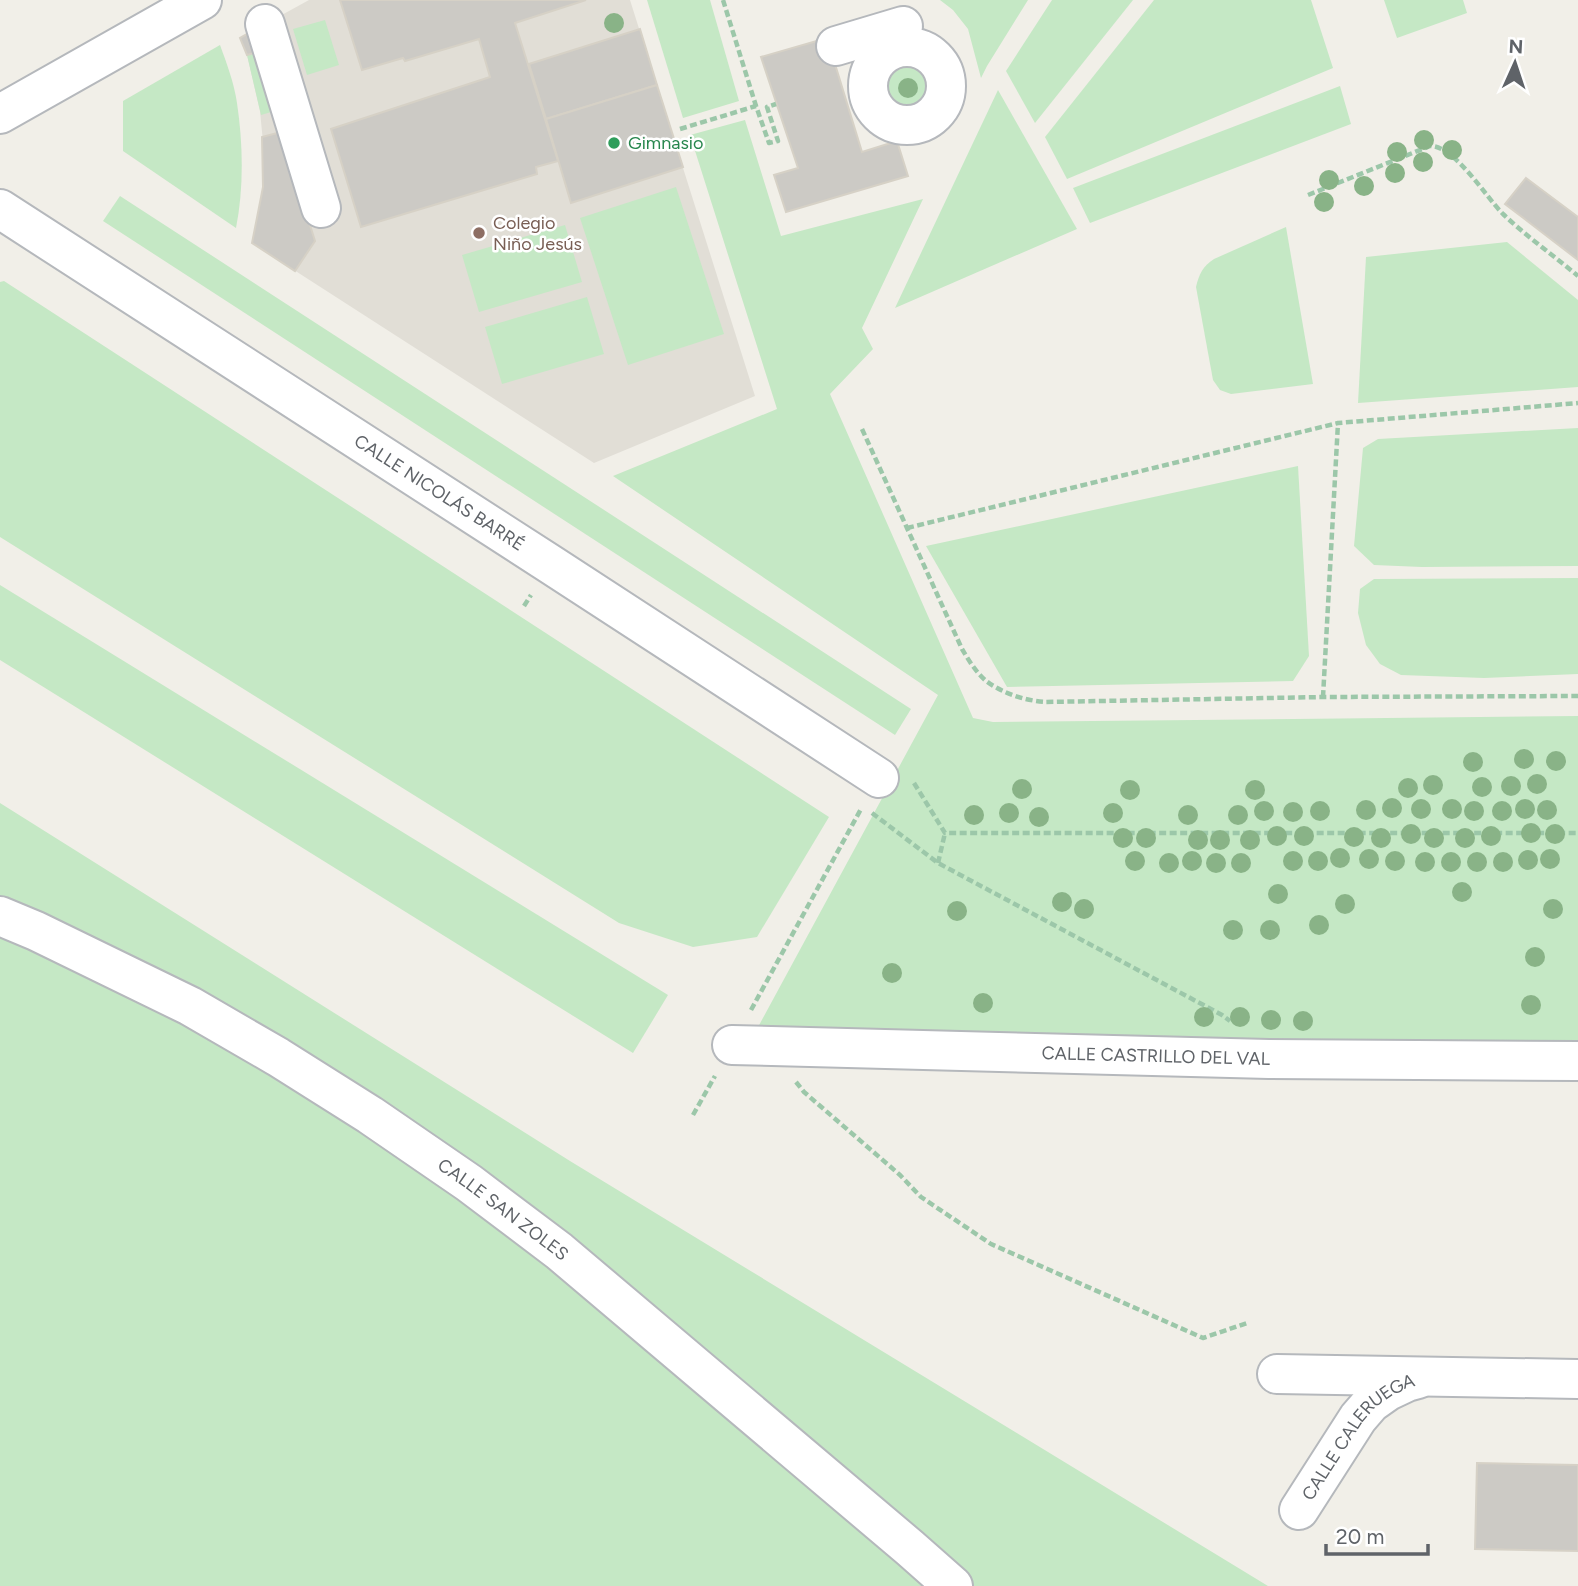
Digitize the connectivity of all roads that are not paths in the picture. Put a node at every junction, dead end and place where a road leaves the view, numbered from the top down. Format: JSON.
{"nodes":[{"id":1,"x":202,"y":0,"type":"edge"},
{"id":2,"x":265,"y":24,"type":"dead end"},
{"id":3,"x":903,"y":26,"type":"dead end"},
{"id":4,"x":835,"y":46,"type":"dead end"},
{"id":5,"x":0,"y":114,"type":"edge"},
{"id":6,"x":321,"y":208,"type":"dead end"},
{"id":7,"x":0,"y":209,"type":"edge"},
{"id":8,"x":894,"y":777,"type":"road end"},
{"id":9,"x":0,"y":916,"type":"edge"},
{"id":10,"x":750,"y":1046,"type":"road end"},
{"id":11,"x":1578,"y":1062,"type":"edge"},
{"id":12,"x":1277,"y":1374,"type":"dead end"},
{"id":13,"x":1427,"y":1377,"type":"junction"},
{"id":14,"x":1578,"y":1379,"type":"edge"},
{"id":15,"x":1298,"y":1510,"type":"dead end"},
{"id":16,"x":953,"y":1586,"type":"edge"}],
"edges":[{"from":1,"to":5,"type":"street"},
{"from":2,"to":6,"type":"street"},
{"from":3,"to":4,"type":"street"},
{"from":7,"to":8,"type":"street","name":"CALLE NICOLÁS BARRÉ"},
{"from":9,"to":16,"type":"street","name":"CALLE SAN ZOLES"},
{"from":10,"to":11,"type":"street","name":"CALLE CASTRILLO DEL VAL"},
{"from":12,"to":13,"type":"street","name":"CALLE CALERUEGA"},
{"from":13,"to":14,"type":"street","name":"CALLE CALERUEGA"},
{"from":13,"to":15,"type":"street","name":"CALLE CALERUEGA"}]}
